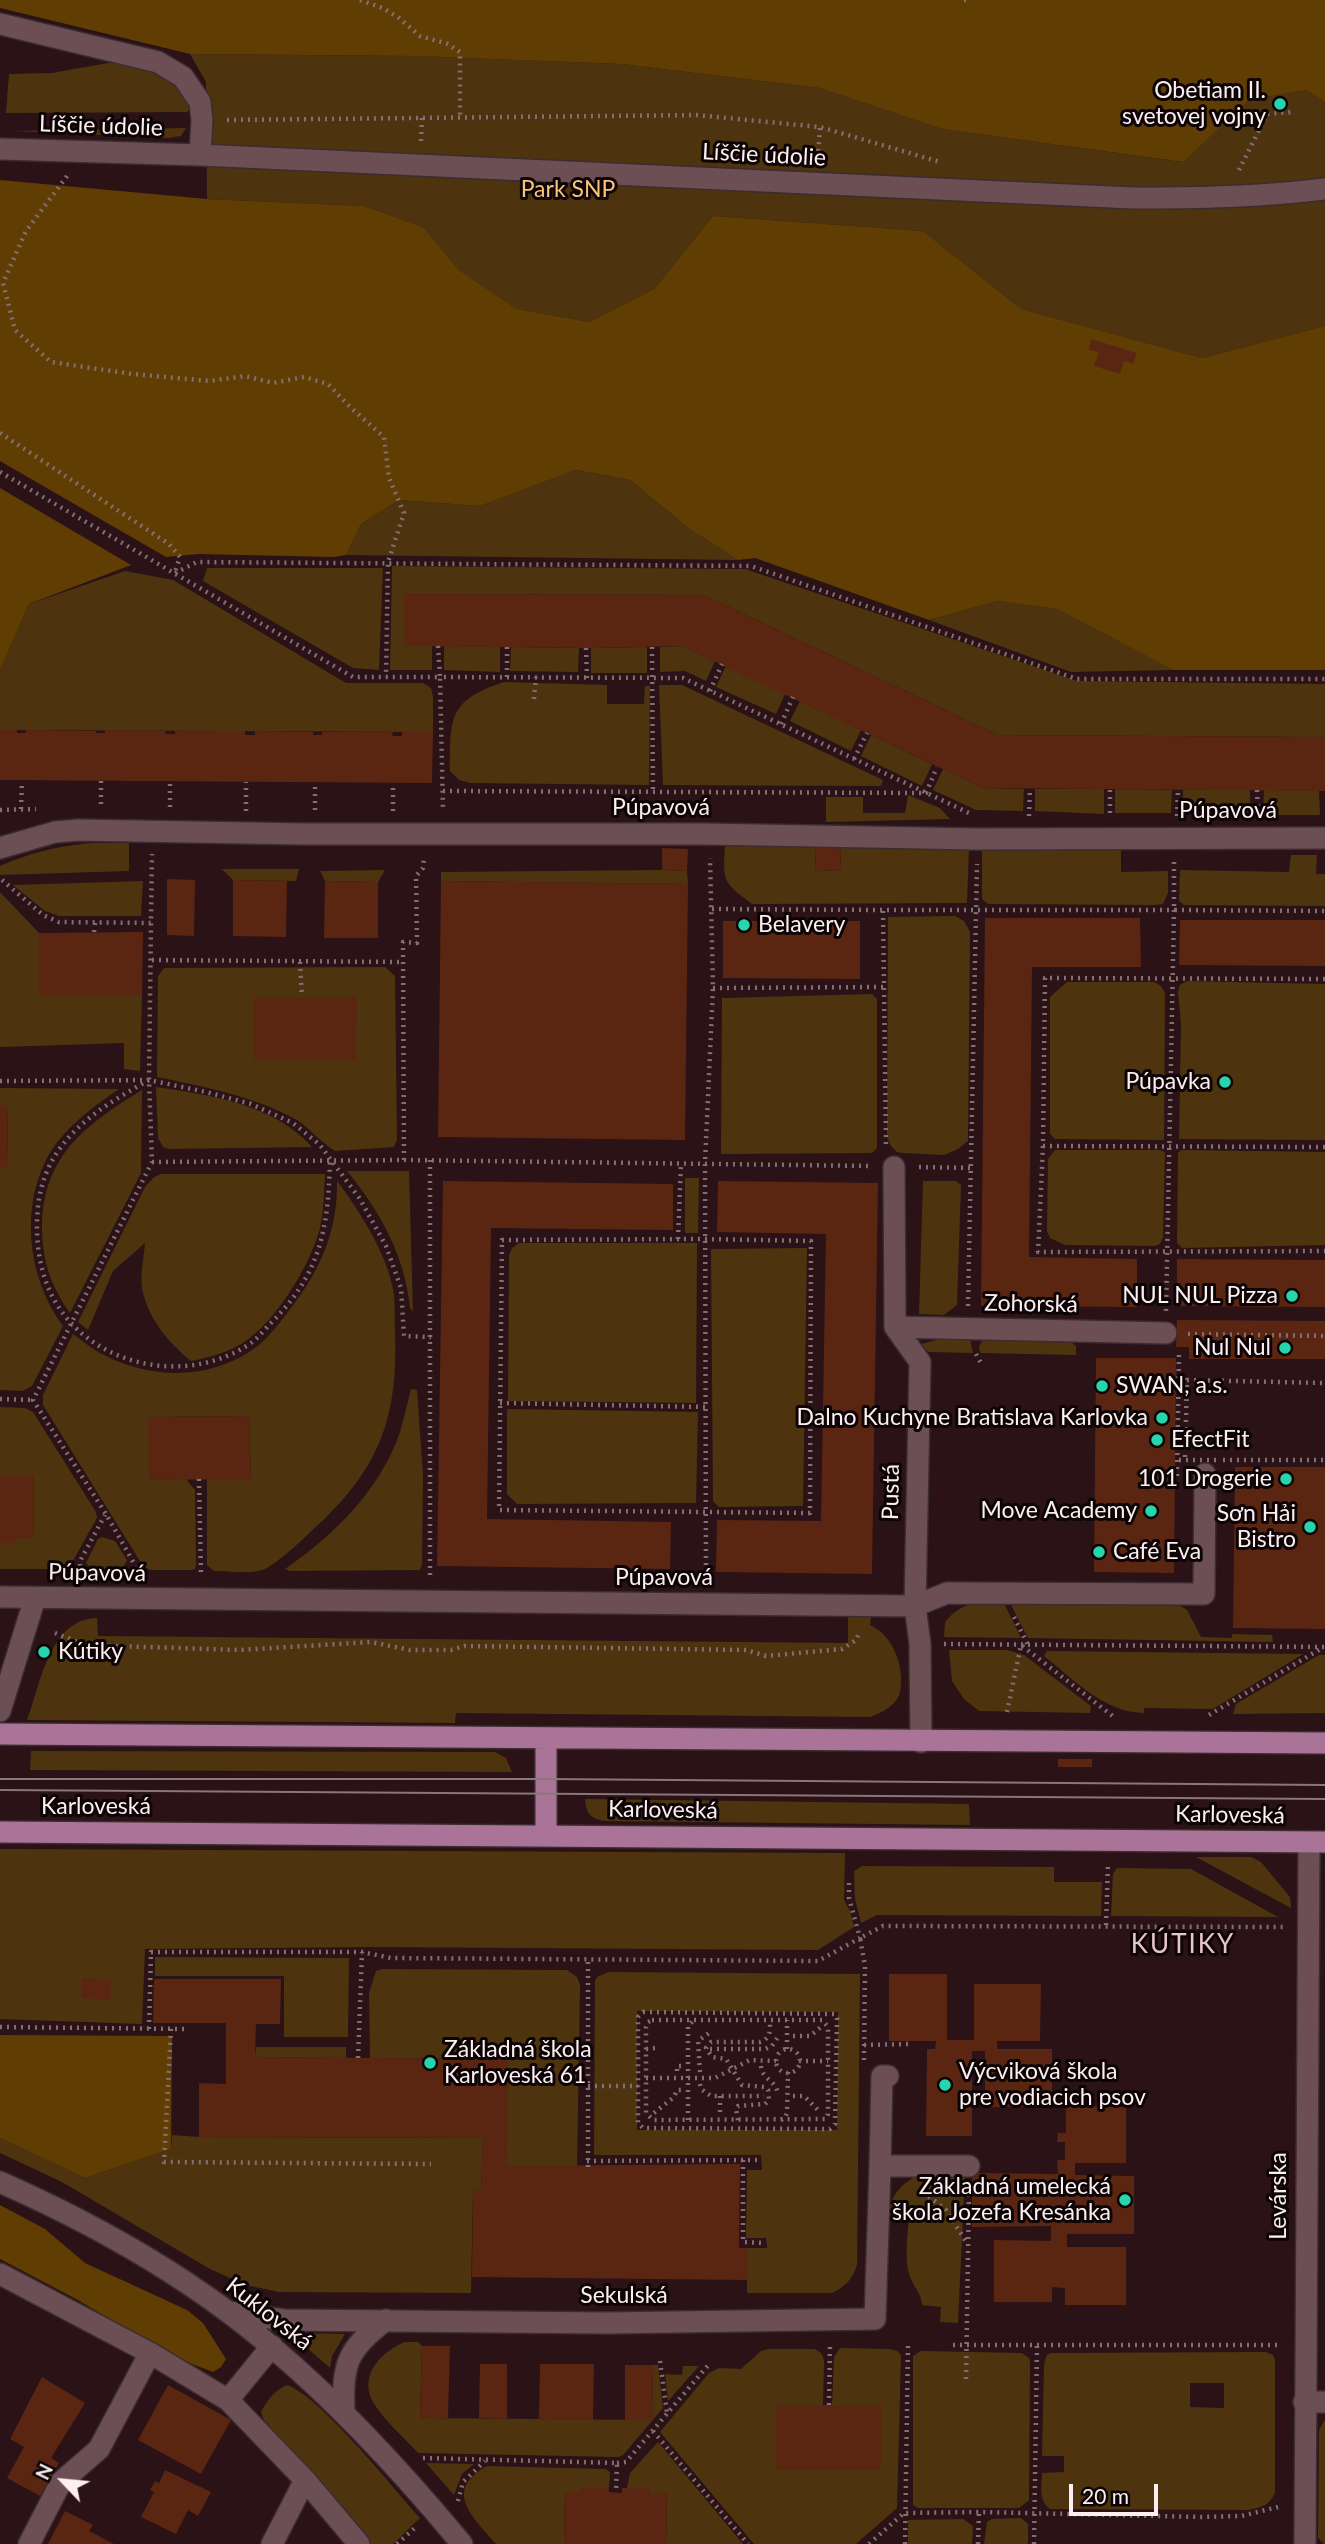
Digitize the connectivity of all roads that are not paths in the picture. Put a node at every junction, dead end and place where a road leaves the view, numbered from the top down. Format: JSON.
{"nodes":[{"id":1,"x":0,"y":24,"type":"edge"},
{"id":2,"x":0,"y":149,"type":"edge"},
{"id":3,"x":200,"y":155,"type":"junction"},
{"id":4,"x":1325,"y":189,"type":"edge"},
{"id":5,"x":1325,"y":838,"type":"edge"},
{"id":6,"x":0,"y":848,"type":"edge"},
{"id":7,"x":894,"y":1167,"type":"road end"},
{"id":8,"x":895,"y":1327,"type":"junction"},
{"id":9,"x":1171,"y":1333,"type":"road end"},
{"id":10,"x":1210,"y":1467,"type":"road end"},
{"id":11,"x":0,"y":1597,"type":"edge"},
{"id":12,"x":36,"y":1598,"type":"junction"},
{"id":13,"x":915,"y":1606,"type":"junction"},
{"id":14,"x":0,"y":1711,"type":"edge"},
{"id":15,"x":0,"y":1734,"type":"edge"},
{"id":16,"x":546,"y":1738,"type":"junction"},
{"id":17,"x":920,"y":1742,"type":"junction"},
{"id":18,"x":1325,"y":1743,"type":"edge"},
{"id":19,"x":0,"y":1832,"type":"edge"},
{"id":20,"x":546,"y":1835,"type":"junction"},
{"id":21,"x":1317,"y":1842,"type":"edge"},
{"id":22,"x":1316,"y":1930,"type":"edge"},
{"id":23,"x":888,"y":2076,"type":"dead end"},
{"id":24,"x":880,"y":2166,"type":"junction"},
{"id":25,"x":970,"y":2166,"type":"road end"},
{"id":26,"x":0,"y":2182,"type":"edge"},
{"id":27,"x":0,"y":2274,"type":"edge"},
{"id":28,"x":228,"y":2312,"type":"junction"},
{"id":29,"x":386,"y":2319,"type":"junction"},
{"id":30,"x":272,"y":2346,"type":"junction"},
{"id":31,"x":150,"y":2353,"type":"junction"},
{"id":32,"x":228,"y":2400,"type":"junction"},
{"id":33,"x":1314,"y":2402,"type":"edge"},
{"id":34,"x":344,"y":2413,"type":"junction"},
{"id":35,"x":304,"y":2480,"type":"junction"},
{"id":36,"x":1303,"y":2543,"type":"edge"},
{"id":37,"x":29,"y":2544,"type":"edge"},
{"id":38,"x":272,"y":2544,"type":"edge"},
{"id":39,"x":359,"y":2544,"type":"edge"},
{"id":40,"x":462,"y":2544,"type":"edge"}],
"edges":[{"from":1,"to":3,"type":"street"},
{"from":2,"to":3,"type":"street","name":"Líščie údolie"},
{"from":3,"to":4,"type":"street","name":"Líščie údolie"},
{"from":5,"to":6,"type":"street","name":"Púpavová"},
{"from":7,"to":8,"type":"street"},
{"from":8,"to":9,"type":"street","name":"Zohorská"},
{"from":8,"to":13,"type":"street","name":"Pustá"},
{"from":10,"to":13,"type":"street","name":"Púpavová"},
{"from":11,"to":12,"type":"street","name":"Púpavová"},
{"from":12,"to":13,"type":"street","name":"Púpavová"},
{"from":12,"to":14,"type":"street"},
{"from":13,"to":17,"type":"street","name":"Pustá"},
{"from":15,"to":16,"type":"main road"},
{"from":16,"to":17,"type":"main road"},
{"from":16,"to":20,"type":"main road"},
{"from":17,"to":18,"type":"main road"},
{"from":19,"to":20,"type":"main road","name":"Karloveská"},
{"from":20,"to":21,"type":"main road","name":"Karloveská"},
{"from":21,"to":22,"type":"street","name":"Levárska"},
{"from":22,"to":33,"type":"street","name":"Levárska"},
{"from":23,"to":24,"type":"street"},
{"from":24,"to":25,"type":"street"},
{"from":24,"to":29,"type":"street","name":"Sekulská"},
{"from":26,"to":28,"type":"street","name":"Kuklovská"},
{"from":27,"to":31,"type":"street"},
{"from":28,"to":29,"type":"street","name":"Sekulská"},
{"from":28,"to":30,"type":"street","name":"Kuklovská"},
{"from":29,"to":34,"type":"street"},
{"from":30,"to":32,"type":"street"},
{"from":30,"to":34,"type":"street","name":"Kuklovská"},
{"from":31,"to":32,"type":"street"},
{"from":31,"to":37,"type":"street"},
{"from":32,"to":35,"type":"street"},
{"from":33,"to":36,"type":"street","name":"Levárska"},
{"from":34,"to":40,"type":"street","name":"Kuklovská"},
{"from":35,"to":38,"type":"street"},
{"from":35,"to":39,"type":"street"}]}
